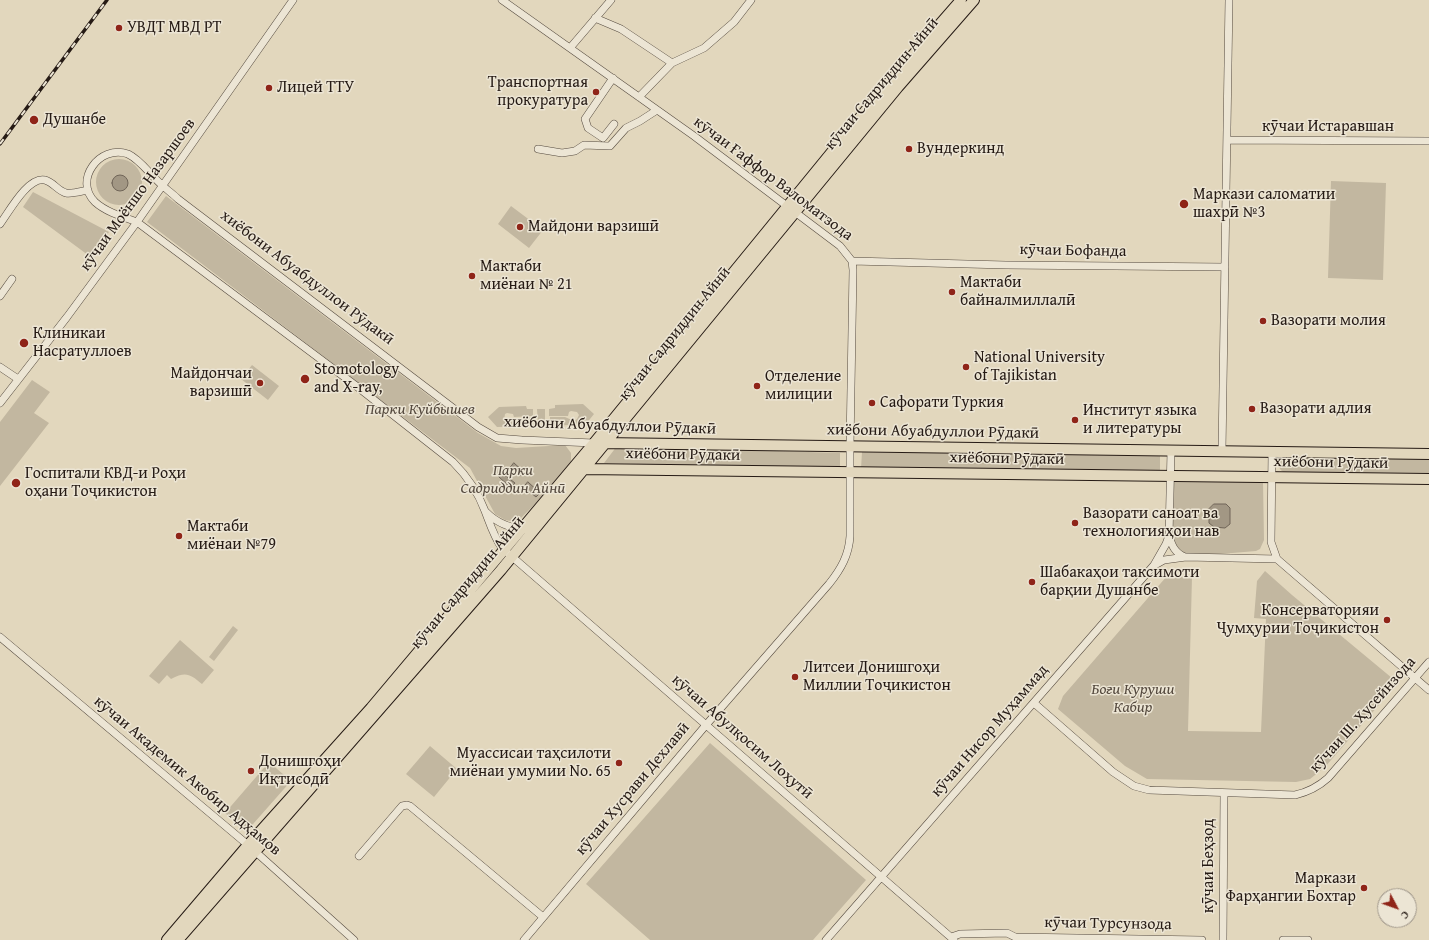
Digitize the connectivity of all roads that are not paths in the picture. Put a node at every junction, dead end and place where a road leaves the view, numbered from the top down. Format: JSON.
{"nodes":[{"id":1,"x":293,"y":0,"type":"edge"},
{"id":2,"x":502,"y":0,"type":"edge"},
{"id":3,"x":611,"y":0,"type":"edge"},
{"id":4,"x":751,"y":0,"type":"edge"},
{"id":5,"x":961,"y":0,"type":"edge"},
{"id":6,"x":974,"y":0,"type":"edge"},
{"id":7,"x":1229,"y":0,"type":"edge"},
{"id":8,"x":596,"y":18,"type":"junction"},
{"id":9,"x":570,"y":48,"type":"junction"},
{"id":10,"x":672,"y":63,"type":"junction"},
{"id":11,"x":911,"y":64,"type":"junction"},
{"id":12,"x":612,"y":78,"type":"junction"},
{"id":13,"x":639,"y":97,"type":"junction"},
{"id":14,"x":657,"y":110,"type":"junction"},
{"id":15,"x":614,"y":124,"type":"dead end"},
{"id":16,"x":1228,"y":140,"type":"junction"},
{"id":17,"x":1429,"y":142,"type":"edge"},
{"id":18,"x":538,"y":149,"type":"dead end"},
{"id":19,"x":162,"y":186,"type":"junction"},
{"id":20,"x":88,"y":190,"type":"junction"},
{"id":21,"x":791,"y":209,"type":"junction"},
{"id":22,"x":137,"y":222,"type":"junction"},
{"id":23,"x":0,"y":224,"type":"edge"},
{"id":24,"x":852,"y":261,"type":"junction"},
{"id":25,"x":1225,"y":267,"type":"junction"},
{"id":26,"x":12,"y":279,"type":"dead end"},
{"id":27,"x":0,"y":296,"type":"edge"},
{"id":28,"x":686,"y":338,"type":"junction"},
{"id":29,"x":0,"y":367,"type":"edge"},
{"id":30,"x":18,"y":379,"type":"junction"},
{"id":31,"x":0,"y":403,"type":"edge"},
{"id":32,"x":594,"y":443,"type":"junction"},
{"id":33,"x":606,"y":443,"type":"junction"},
{"id":34,"x":850,"y":446,"type":"junction"},
{"id":35,"x":1170,"y":451,"type":"junction"},
{"id":36,"x":1222,"y":451,"type":"junction"},
{"id":37,"x":1272,"y":452,"type":"junction"},
{"id":38,"x":1429,"y":454,"type":"edge"},
{"id":39,"x":584,"y":469,"type":"junction"},
{"id":40,"x":850,"y":472,"type":"junction"},
{"id":41,"x":1170,"y":476,"type":"junction"},
{"id":42,"x":1272,"y":477,"type":"junction"},
{"id":43,"x":1429,"y":479,"type":"edge"},
{"id":44,"x":486,"y":512,"type":"junction"},
{"id":45,"x":522,"y":529,"type":"junction"},
{"id":46,"x":533,"y":530,"type":"junction"},
{"id":47,"x":1169,"y":536,"type":"junction"},
{"id":48,"x":1271,"y":542,"type":"junction"},
{"id":49,"x":508,"y":553,"type":"junction"},
{"id":50,"x":1186,"y":557,"type":"junction"},
{"id":51,"x":1262,"y":558,"type":"junction"},
{"id":52,"x":1277,"y":559,"type":"junction"},
{"id":53,"x":1154,"y":565,"type":"junction"},
{"id":54,"x":842,"y":566,"type":"joint"},
{"id":55,"x":0,"y":637,"type":"edge"},
{"id":56,"x":1429,"y":662,"type":"edge"},
{"id":57,"x":1415,"y":678,"type":"junction"},
{"id":58,"x":1429,"y":690,"type":"edge"},
{"id":59,"x":1034,"y":703,"type":"junction"},
{"id":60,"x":706,"y":724,"type":"junction"},
{"id":61,"x":1224,"y":793,"type":"junction"},
{"id":62,"x":251,"y":848,"type":"junction"},
{"id":63,"x":359,"y":856,"type":"dead end"},
{"id":64,"x":881,"y":877,"type":"junction"},
{"id":65,"x":543,"y":917,"type":"junction"},
{"id":66,"x":952,"y":939,"type":"edge"},
{"id":67,"x":1014,"y":939,"type":"edge"},
{"id":68,"x":167,"y":940,"type":"edge"},
{"id":69,"x":178,"y":940,"type":"edge"},
{"id":70,"x":354,"y":940,"type":"edge"},
{"id":71,"x":524,"y":940,"type":"edge"},
{"id":72,"x":826,"y":940,"type":"edge"},
{"id":73,"x":1202,"y":940,"type":"edge"},
{"id":74,"x":1223,"y":940,"type":"edge"},
{"id":75,"x":1283,"y":940,"type":"edge"},
{"id":76,"x":1308,"y":940,"type":"edge"}],
"edges":[{"from":1,"to":19,"type":"street","name":"кӯчаи Моёншо Назаршоев"},
{"from":2,"to":9,"type":"street","name":"кӯчаи Ғаффор Валоматзода"},
{"from":3,"to":8,"type":"street"},
{"from":4,"to":10,"type":"street"},
{"from":5,"to":11,"type":"highway","name":"кӯчаи Садриддин Айнӣ"},
{"from":6,"to":11,"type":"highway","name":"кӯчаи Садриддин Айнӣ"},
{"from":7,"to":16,"type":"street"},
{"from":8,"to":9,"type":"street"},
{"from":8,"to":10,"type":"street"},
{"from":9,"to":12,"type":"street","name":"кӯчаи Ғаффор Валоматзода"},
{"from":10,"to":13,"type":"street"},
{"from":11,"to":21,"type":"highway","name":"кӯчаи Садриддин Айнӣ"},
{"from":12,"to":13,"type":"street","name":"кӯчаи Ғаффор Валоматзода"},
{"from":12,"to":15,"type":"street"},
{"from":13,"to":14,"type":"street","name":"кӯчаи Ғаффор Валоматзода"},
{"from":14,"to":18,"type":"street"},
{"from":14,"to":21,"type":"street","name":"кӯчаи Ғаффор Валоматзода"},
{"from":16,"to":17,"type":"street","name":"кӯчаи Истаравшан"},
{"from":16,"to":25,"type":"street"},
{"from":19,"to":20,"type":"street","name":"хиёбони Абуабдуллои Рӯдакӣ"},
{"from":19,"to":22,"type":"street","name":"кӯчаи Моёншо Назаршоев"},
{"from":19,"to":32,"type":"street","name":"хиёбони Абуабдуллои Рӯдакӣ"},
{"from":20,"to":22,"type":"street"},
{"from":20,"to":23,"type":"street"},
{"from":21,"to":24,"type":"street","name":"кӯчаи Ғаффор Валоматзода"},
{"from":21,"to":28,"type":"highway","name":"кӯчаи Садриддин Айнӣ"},
{"from":22,"to":30,"type":"street","name":"кӯчаи Моёншо Назаршоев"},
{"from":22,"to":44,"type":"street"},
{"from":24,"to":25,"type":"street","name":"кӯчаи Бофанда"},
{"from":24,"to":34,"type":"street","name":"кӯчаи Ғаффор Валоматзода"},
{"from":25,"to":36,"type":"street"},
{"from":26,"to":27,"type":"street"},
{"from":28,"to":32,"type":"highway","name":"кӯчаи Садриддин Айнӣ"},
{"from":28,"to":33,"type":"highway","name":"кӯчаи Садриддин Айнӣ"},
{"from":29,"to":30,"type":"street"},
{"from":30,"to":31,"type":"street","name":"кӯчаи Моёншо Назаршоев"},
{"from":32,"to":33,"type":"highway","name":"хиёбони Абуабдуллои Рӯдакӣ"},
{"from":32,"to":45,"type":"highway","name":"кӯчаи Садриддин Айнӣ"},
{"from":33,"to":34,"type":"highway","name":"хиёбони Абуабдуллои Рӯдакӣ"},
{"from":33,"to":39,"type":"highway","name":"кӯчаи Садриддин Айнӣ"},
{"from":34,"to":35,"type":"highway","name":"хиёбони Абуабдуллои Рӯдакӣ"},
{"from":34,"to":40,"type":"street","name":"кӯчаи Ғаффор Валоматзода"},
{"from":35,"to":36,"type":"highway","name":"хиёбони Абуабдуллои Рӯдакӣ"},
{"from":35,"to":41,"type":"street","name":"кӯчаи Нисор Муҳаммад"},
{"from":36,"to":37,"type":"highway","name":"хиёбони Абуабдуллои Рӯдакӣ"},
{"from":37,"to":38,"type":"highway","name":"хиёбони Абуабдуллои Рӯдакӣ"},
{"from":37,"to":42,"type":"street"},
{"from":39,"to":40,"type":"highway","name":"хиёбони Рӯдакӣ"},
{"from":39,"to":46,"type":"highway","name":"кӯчаи Садриддин Айнӣ"},
{"from":40,"to":41,"type":"highway","name":"хиёбони Рӯдакӣ"},
{"from":40,"to":54,"type":"street","name":"кӯчаи Ғаффор Валоматзода"},
{"from":41,"to":42,"type":"highway","name":"хиёбони Рӯдакӣ"},
{"from":41,"to":47,"type":"street","name":"кӯчаи Нисор Муҳаммад"},
{"from":42,"to":43,"type":"highway","name":"хиёбони Рӯдакӣ"},
{"from":42,"to":48,"type":"street"},
{"from":44,"to":45,"type":"street"},
{"from":44,"to":49,"type":"street"},
{"from":45,"to":46,"type":"street"},
{"from":45,"to":49,"type":"highway","name":"кӯчаи Садриддин Айнӣ"},
{"from":46,"to":49,"type":"highway","name":"кӯчаи Садриддин Айнӣ"},
{"from":47,"to":50,"type":"street","name":"кӯчаи Нисор Муҳаммад"},
{"from":47,"to":53,"type":"street","name":"кӯчаи Нисор Муҳаммад"},
{"from":48,"to":51,"type":"street"},
{"from":48,"to":52,"type":"street"},
{"from":49,"to":60,"type":"street","name":"кӯчаи Абулқосим Лоҳутӣ"},
{"from":49,"to":62,"type":"highway","name":"кӯчаи Садриддин Айнӣ"},
{"from":50,"to":51,"type":"street"},
{"from":50,"to":53,"type":"street"},
{"from":51,"to":52,"type":"street"},
{"from":52,"to":57,"type":"street"},
{"from":53,"to":59,"type":"street","name":"кӯчаи Нисор Муҳаммад"},
{"from":54,"to":60,"type":"street","name":"кӯчаи Хусрави Дехлавӣ"},
{"from":55,"to":62,"type":"street","name":"кӯчаи Академик Акобир Адҳамов"},
{"from":56,"to":57,"type":"street","name":"кӯчаи Ш. Ҳусейнзода"},
{"from":57,"to":58,"type":"street"},
{"from":57,"to":61,"type":"street","name":"кӯчаи Ш. Ҳусейнзода"},
{"from":59,"to":61,"type":"street","name":"кӯчаи Ш. Ҳусейнзода"},
{"from":59,"to":64,"type":"street","name":"кӯчаи Нисор Муҳаммад"},
{"from":60,"to":64,"type":"street","name":"кӯчаи Абулқосим Лоҳутӣ"},
{"from":60,"to":65,"type":"street","name":"кӯчаи Хусрави Дехлавӣ"},
{"from":61,"to":74,"type":"street","name":"кӯчаи Беҳзод"},
{"from":62,"to":68,"type":"highway","name":"кӯчаи Садриддин Айнӣ"},
{"from":62,"to":69,"type":"highway","name":"кӯчаи Садриддин Айнӣ"},
{"from":62,"to":70,"type":"street","name":"кӯчаи Академик Акобир Адҳамов"},
{"from":63,"to":65,"type":"street"},
{"from":64,"to":66,"type":"street","name":"кӯчаи Абулқосим Лоҳутӣ"},
{"from":64,"to":72,"type":"street","name":"кӯчаи Нисор Муҳаммад"},
{"from":65,"to":71,"type":"street","name":"кӯчаи Хусрави Дехлавӣ"},
{"from":66,"to":67,"type":"street","name":"кӯчаи Турсунзода"},
{"from":67,"to":73,"type":"street","name":"кӯчаи Турсунзода"},
{"from":75,"to":76,"type":"street"}]}
